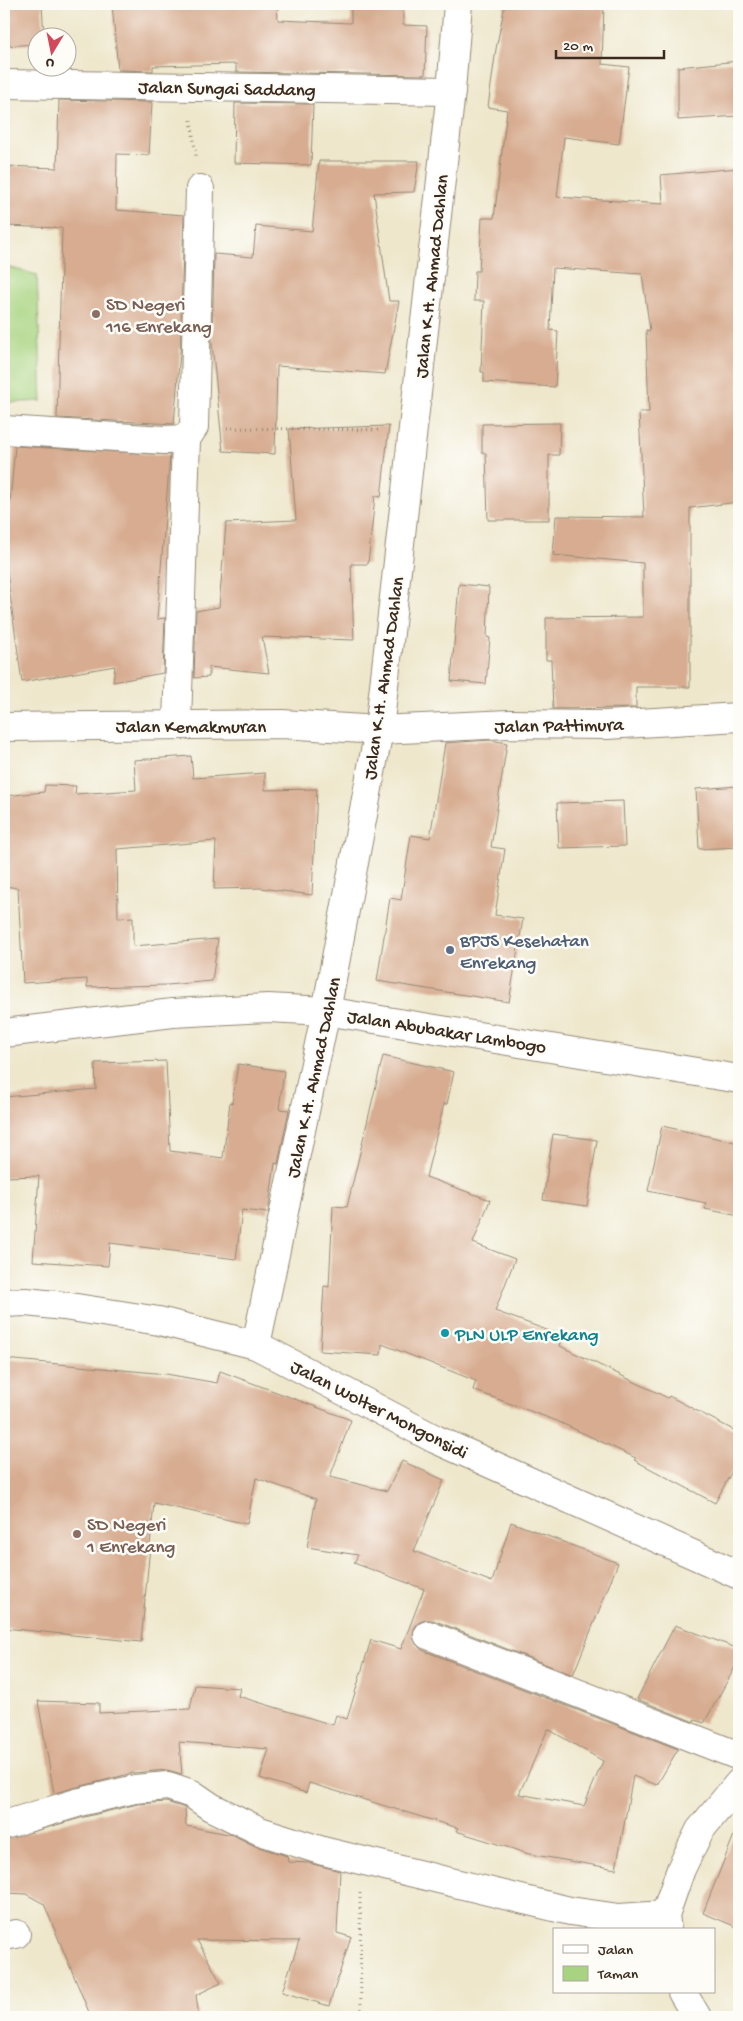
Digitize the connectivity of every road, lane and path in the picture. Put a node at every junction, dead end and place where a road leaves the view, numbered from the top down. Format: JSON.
{"nodes":[{"id":1,"x":458,"y":4,"type":"edge"},
{"id":2,"x":4,"y":84,"type":"edge"},
{"id":3,"x":187,"y":87,"type":"junction"},
{"id":4,"x":451,"y":91,"type":"junction"},
{"id":5,"x":200,"y":189,"type":"joint"},
{"id":6,"x":4,"y":430,"type":"edge"},
{"id":7,"x":413,"y":430,"type":"junction"},
{"id":8,"x":190,"y":433,"type":"junction"},
{"id":9,"x":739,"y":717,"type":"edge"},
{"id":10,"x":177,"y":724,"type":"junction"},
{"id":11,"x":4,"y":727,"type":"edge"},
{"id":12,"x":379,"y":730,"type":"junction"},
{"id":13,"x":326,"y":1011,"type":"junction"},
{"id":14,"x":4,"y":1033,"type":"edge"},
{"id":15,"x":739,"y":1079,"type":"edge"},
{"id":16,"x":4,"y":1303,"type":"edge"},
{"id":17,"x":256,"y":1345,"type":"junction"},
{"id":18,"x":739,"y":1575,"type":"edge"},
{"id":19,"x":428,"y":1635,"type":"dead end"},
{"id":20,"x":739,"y":1756,"type":"edge"},
{"id":21,"x":739,"y":1783,"type":"edge"},
{"id":22,"x":4,"y":1825,"type":"edge"},
{"id":23,"x":359,"y":1860,"type":"junction"},
{"id":24,"x":666,"y":1922,"type":"edge"},
{"id":25,"x":683,"y":1994,"type":"edge"},
{"id":26,"x":361,"y":2017,"type":"edge"},
{"id":27,"x":697,"y":2017,"type":"edge"}],
"edges":[{"from":1,"to":4,"type":"street","name":"Jalan K.H. Ahmad Dahlan"},
{"from":2,"to":3,"type":"street","name":"Jalan Sungai Saddang"},
{"from":3,"to":4,"type":"street","name":"Jalan Sungai Saddang"},
{"from":3,"to":5,"type":"path"},
{"from":4,"to":7,"type":"street","name":"Jalan K.H. Ahmad Dahlan"},
{"from":5,"to":8,"type":"street"},
{"from":6,"to":8,"type":"street"},
{"from":7,"to":8,"type":"path"},
{"from":7,"to":12,"type":"street","name":"Jalan K.H. Ahmad Dahlan"},
{"from":8,"to":10,"type":"street"},
{"from":9,"to":12,"type":"street","name":"Jalan Pattimura"},
{"from":10,"to":11,"type":"street","name":"Jalan Kemakmuran"},
{"from":10,"to":12,"type":"street","name":"Jalan Kemakmuran"},
{"from":12,"to":13,"type":"street","name":"Jalan K.H. Ahmad Dahlan"},
{"from":13,"to":14,"type":"street","name":"Jalan Abubakar Lambogo"},
{"from":13,"to":15,"type":"street","name":"Jalan Abubakar Lambogo"},
{"from":13,"to":17,"type":"street","name":"Jalan K.H. Ahmad Dahlan"},
{"from":16,"to":17,"type":"street","name":"Jalan Wolter Mongonsidi"},
{"from":17,"to":18,"type":"street","name":"Jalan Wolter Mongonsidi"},
{"from":19,"to":20,"type":"street"},
{"from":21,"to":24,"type":"street"},
{"from":22,"to":23,"type":"street"},
{"from":23,"to":24,"type":"street"},
{"from":23,"to":26,"type":"path"},
{"from":25,"to":27,"type":"street"}]}
